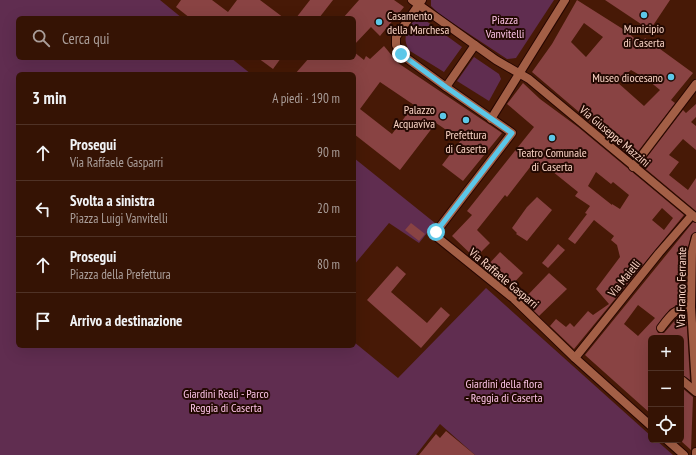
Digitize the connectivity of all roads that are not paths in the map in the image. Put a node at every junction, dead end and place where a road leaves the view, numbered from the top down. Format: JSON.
{"nodes":[{"id":1,"x":565,"y":0,"type":"edge"},
{"id":2,"x":418,"y":2,"type":"edge"},
{"id":3,"x":475,"y":45,"type":"junction"},
{"id":4,"x":520,"y":70,"type":"junction"},
{"id":5,"x":696,"y":84,"type":"edge"},
{"id":6,"x":446,"y":87,"type":"junction"},
{"id":7,"x":491,"y":119,"type":"junction"},
{"id":8,"x":633,"y":167,"type":"junction"},
{"id":9,"x":694,"y":216,"type":"edge"},
{"id":10,"x":696,"y":237,"type":"edge"},
{"id":11,"x":691,"y":307,"type":"junction"},
{"id":12,"x":661,"y":328,"type":"dead end"},
{"id":13,"x":575,"y":358,"type":"junction"},
{"id":14,"x":684,"y":382,"type":"edge"},
{"id":15,"x":696,"y":387,"type":"edge"},
{"id":16,"x":696,"y":392,"type":"edge"},
{"id":17,"x":648,"y":423,"type":"edge"},
{"id":18,"x":670,"y":443,"type":"edge"},
{"id":19,"x":696,"y":452,"type":"edge"},
{"id":20,"x":684,"y":455,"type":"edge"},
{"id":21,"x":696,"y":455,"type":"edge"}],
"edges":[{"from":1,"to":4,"type":"street"},
{"from":2,"to":3,"type":"street","name":"Via Giuseppe Mazzini"},
{"from":2,"to":6,"type":"street"},
{"from":3,"to":4,"type":"street","name":"Via Giuseppe Mazzini"},
{"from":3,"to":6,"type":"street"},
{"from":4,"to":7,"type":"street"},
{"from":4,"to":8,"type":"street","name":"Via Giuseppe Mazzini"},
{"from":5,"to":8,"type":"street"},
{"from":6,"to":7,"type":"street"},
{"from":7,"to":13,"type":"street","name":"Via Raffaele Gasparri"},
{"from":8,"to":9,"type":"street","name":"Via Giuseppe Mazzini"},
{"from":9,"to":13,"type":"street","name":"Via Maielli"},
{"from":10,"to":11,"type":"street","name":"Via Franco Ferrante"},
{"from":11,"to":12,"type":"street"},
{"from":11,"to":15,"type":"street","name":"Via Franco Ferrante"},
{"from":13,"to":17,"type":"street","name":"Via Raffaele Gasparri"},
{"from":14,"to":16,"type":"street"},
{"from":18,"to":20,"type":"street"},
{"from":19,"to":21,"type":"street"}]}
